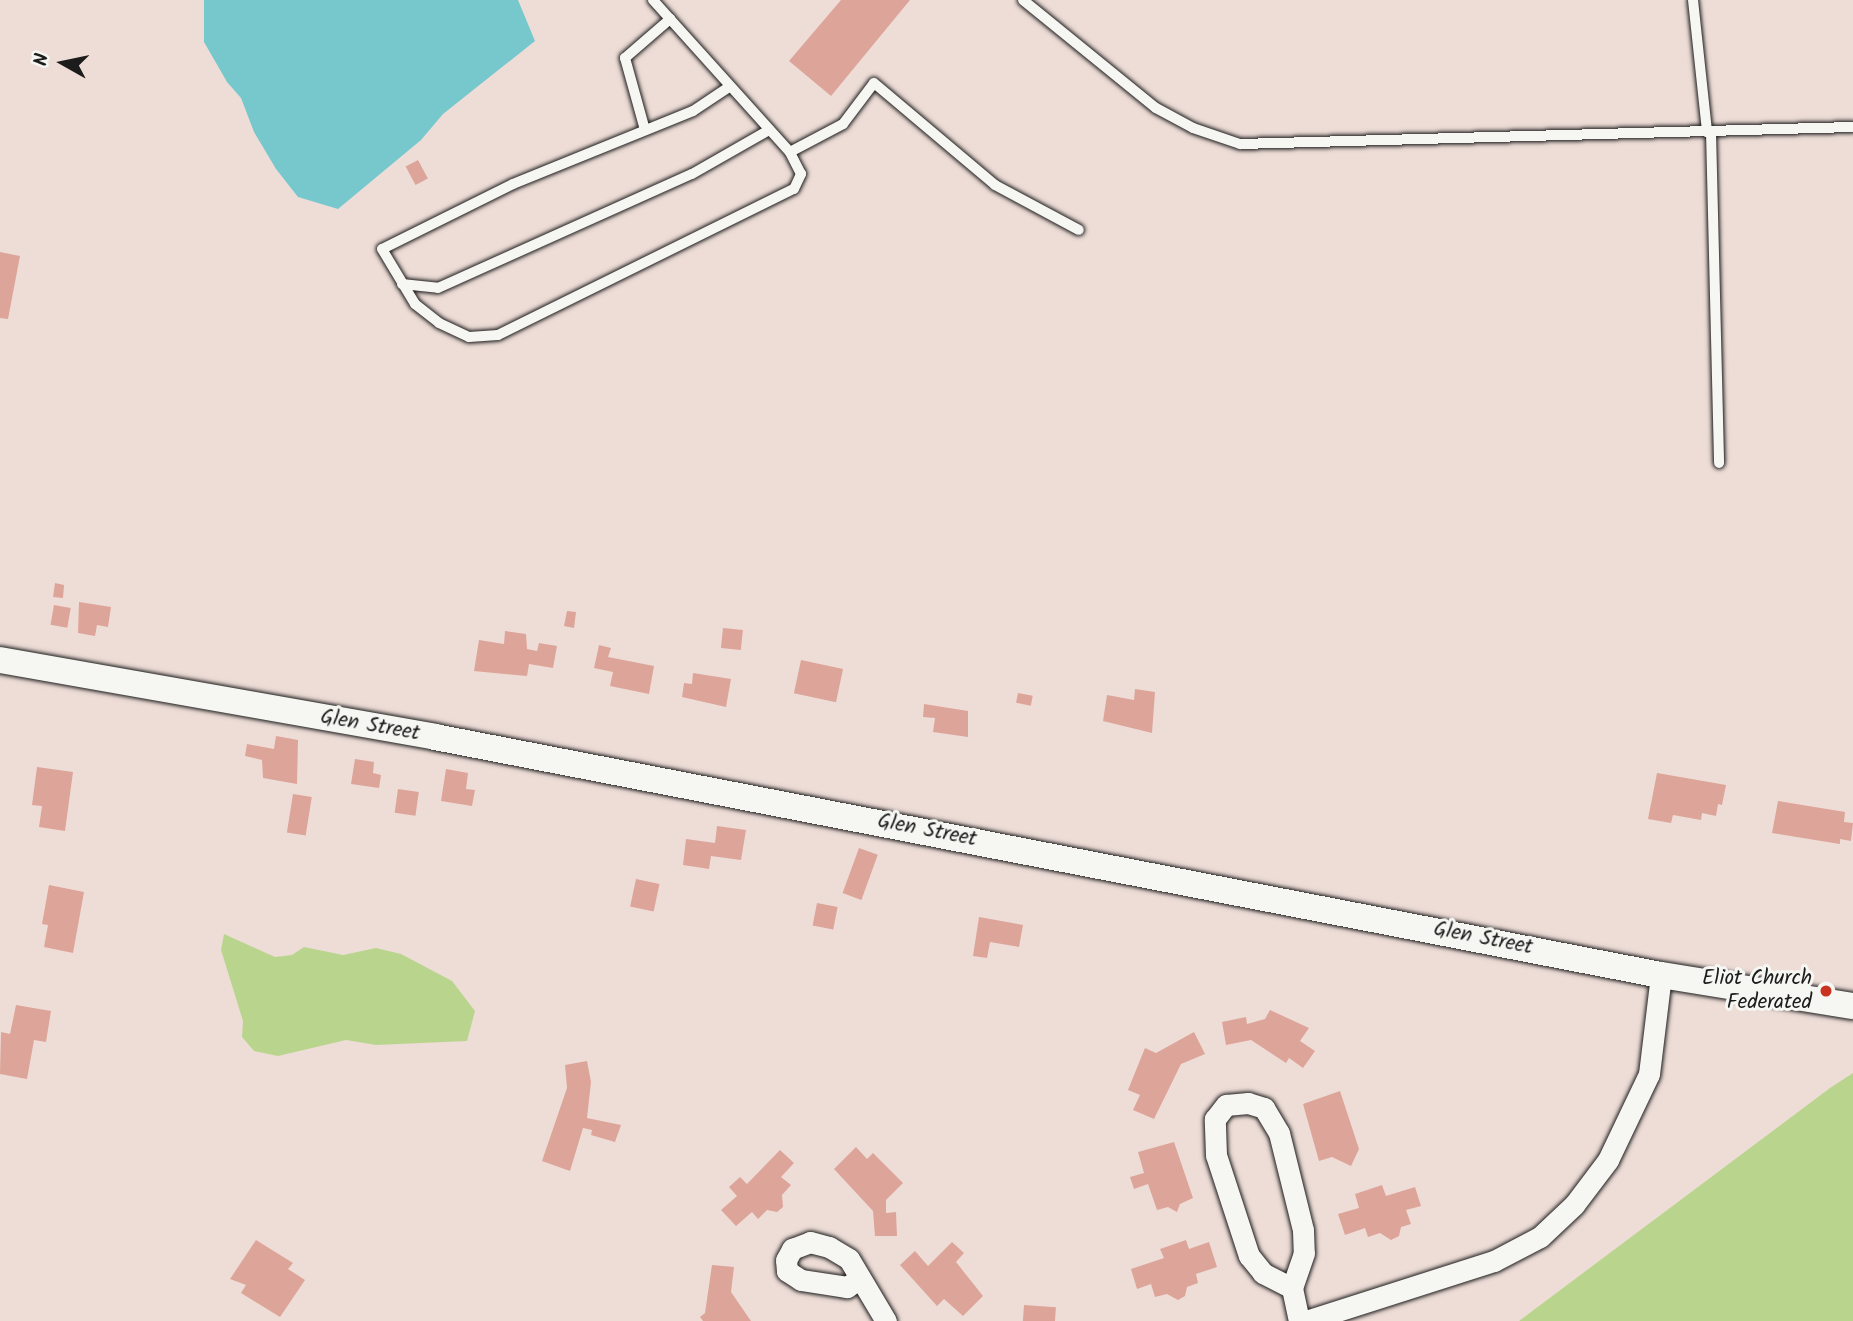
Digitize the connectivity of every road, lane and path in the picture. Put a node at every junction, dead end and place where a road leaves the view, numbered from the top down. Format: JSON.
{"nodes":[{"id":1,"x":653,"y":0,"type":"edge"},
{"id":2,"x":1023,"y":0,"type":"edge"},
{"id":3,"x":1693,"y":0,"type":"edge"},
{"id":4,"x":670,"y":19,"type":"junction"},
{"id":5,"x":729,"y":87,"type":"junction"},
{"id":6,"x":1853,"y":127,"type":"edge"},
{"id":7,"x":645,"y":130,"type":"junction"},
{"id":8,"x":769,"y":130,"type":"junction"},
{"id":9,"x":1709,"y":132,"type":"junction"},
{"id":10,"x":790,"y":152,"type":"junction"},
{"id":11,"x":1079,"y":230,"type":"dead end"},
{"id":12,"x":402,"y":284,"type":"junction"},
{"id":13,"x":1719,"y":463,"type":"dead end"},
{"id":14,"x":0,"y":660,"type":"edge"},
{"id":15,"x":1661,"y":975,"type":"junction"},
{"id":16,"x":1853,"y":1006,"type":"edge"},
{"id":17,"x":860,"y":1278,"type":"dead end"},
{"id":18,"x":1292,"y":1288,"type":"junction"},
{"id":19,"x":886,"y":1321,"type":"edge"},
{"id":20,"x":1299,"y":1321,"type":"edge"},
{"id":21,"x":1306,"y":1321,"type":"edge"}],
"edges":[{"from":1,"to":4,"type":"lane"},
{"from":2,"to":9,"type":"lane"},
{"from":3,"to":9,"type":"lane"},
{"from":4,"to":5,"type":"lane"},
{"from":4,"to":7,"type":"lane"},
{"from":5,"to":7,"type":"lane"},
{"from":5,"to":8,"type":"lane"},
{"from":6,"to":9,"type":"lane"},
{"from":7,"to":12,"type":"lane"},
{"from":8,"to":10,"type":"lane"},
{"from":8,"to":12,"type":"lane"},
{"from":9,"to":13,"type":"lane"},
{"from":10,"to":11,"type":"lane"},
{"from":10,"to":12,"type":"lane"},
{"from":14,"to":15,"type":"street","name":"Glen Street"},
{"from":15,"to":16,"type":"street","name":"Glen Street"},
{"from":15,"to":21,"type":"street"},
{"from":17,"to":19,"type":"street"},
{"from":18,"to":18,"type":"street"},
{"from":18,"to":20,"type":"street"}]}
